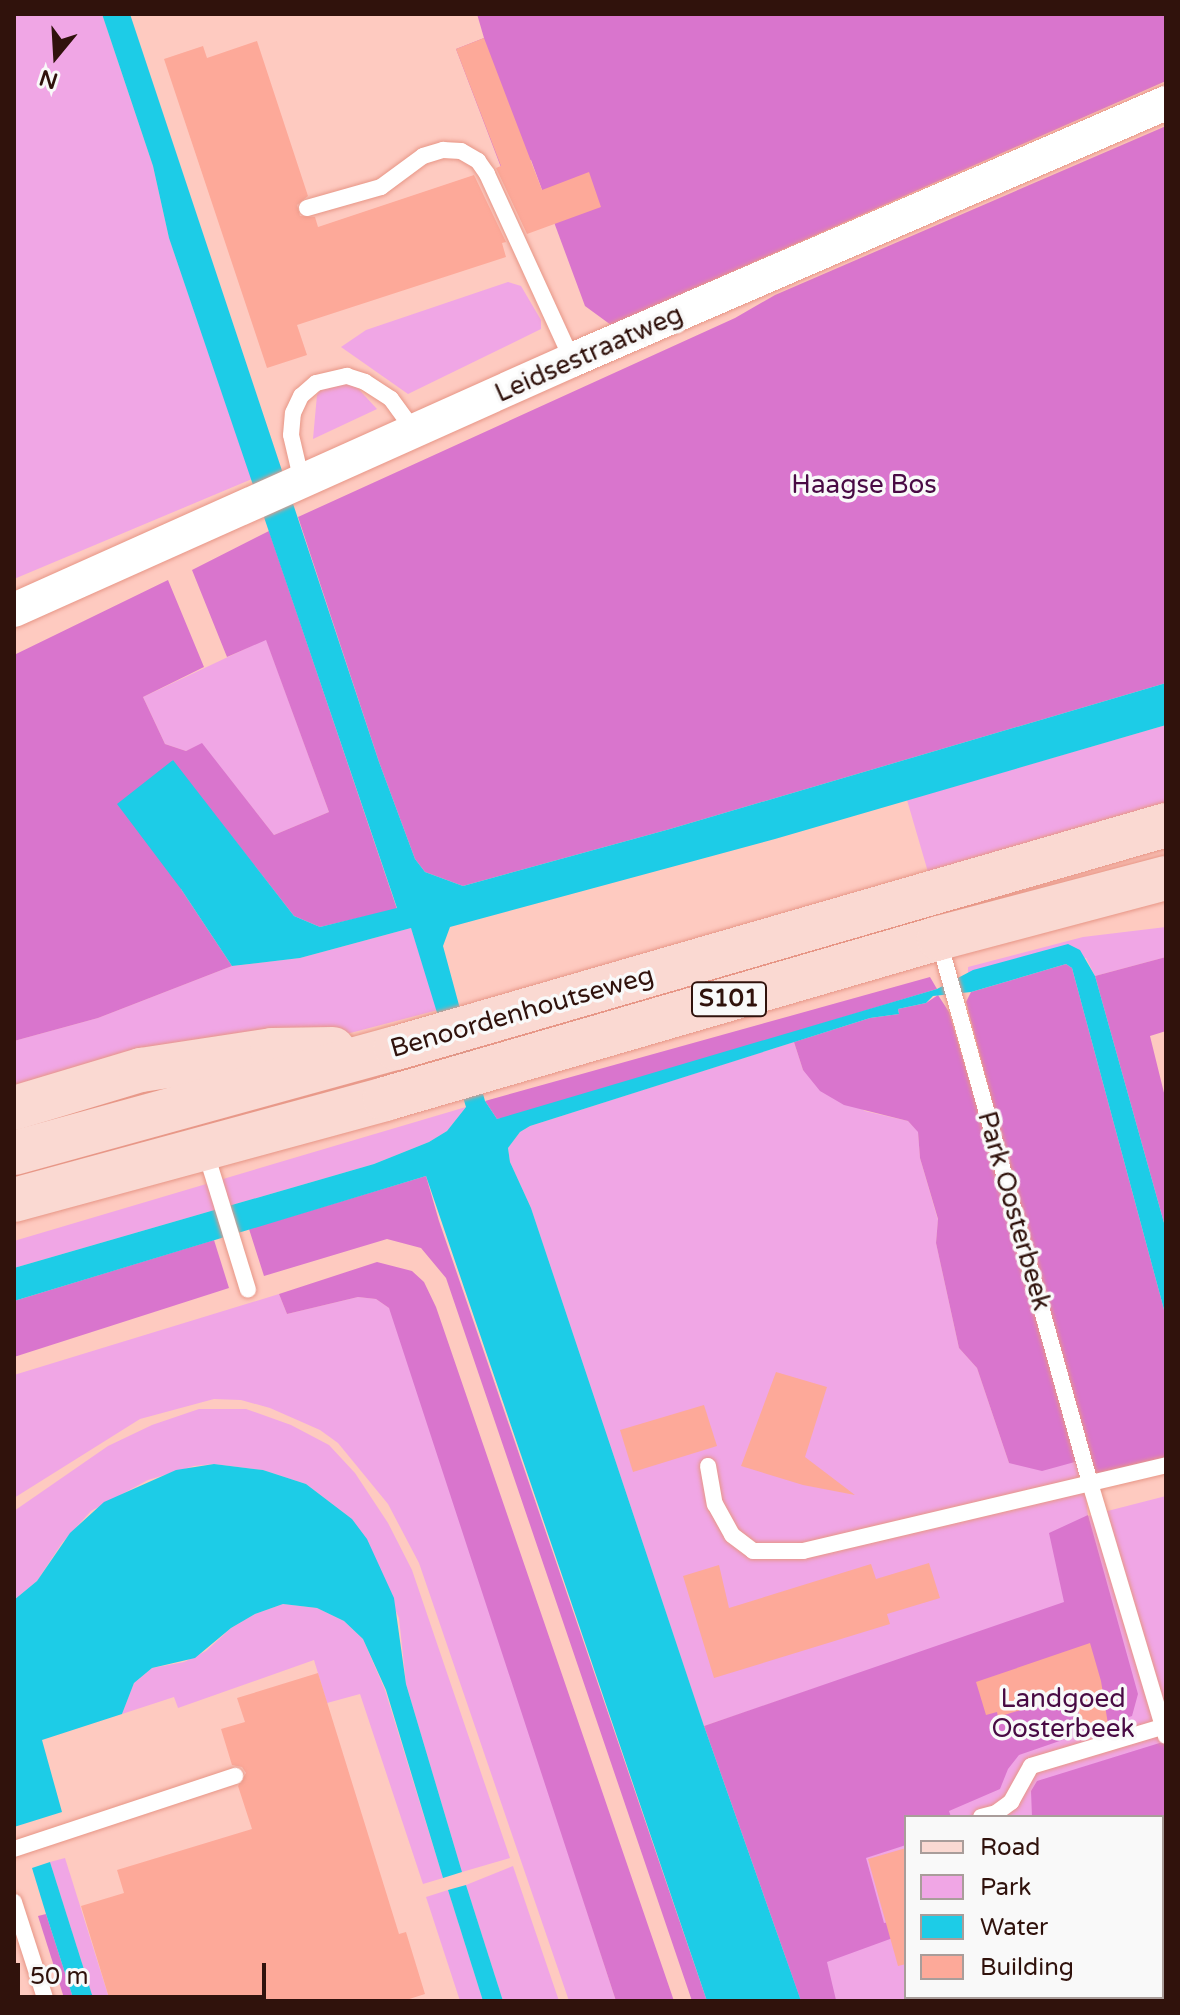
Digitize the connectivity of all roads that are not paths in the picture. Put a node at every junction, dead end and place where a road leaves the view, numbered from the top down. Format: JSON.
{"nodes":[{"id":1,"x":1166,"y":103,"type":"edge"},
{"id":2,"x":307,"y":208,"type":"dead end"},
{"id":3,"x":572,"y":360,"type":"junction"},
{"id":4,"x":414,"y":431,"type":"junction"},
{"id":5,"x":302,"y":482,"type":"junction"},
{"id":6,"x":14,"y":610,"type":"edge"},
{"id":7,"x":1166,"y":825,"type":"edge"},
{"id":8,"x":1166,"y":878,"type":"edge"},
{"id":9,"x":943,"y":957,"type":"junction"},
{"id":10,"x":396,"y":1048,"type":"junction"},
{"id":11,"x":14,"y":1108,"type":"edge"},
{"id":12,"x":204,"y":1148,"type":"junction"},
{"id":13,"x":14,"y":1153,"type":"edge"},
{"id":14,"x":14,"y":1200,"type":"edge"},
{"id":15,"x":248,"y":1290,"type":"dead end"},
{"id":16,"x":1166,"y":1465,"type":"edge"},
{"id":17,"x":708,"y":1466,"type":"dead end"},
{"id":18,"x":1090,"y":1483,"type":"junction"},
{"id":19,"x":1164,"y":1731,"type":"edge"},
{"id":20,"x":235,"y":1776,"type":"dead end"},
{"id":21,"x":988,"y":1815,"type":"edge"},
{"id":22,"x":14,"y":1849,"type":"edge"},
{"id":23,"x":14,"y":1902,"type":"edge"},
{"id":24,"x":46,"y":2001,"type":"edge"}],
"edges":[{"from":1,"to":3,"type":"street","name":"Leidsestraatweg"},
{"from":2,"to":3,"type":"lane"},
{"from":3,"to":4,"type":"street","name":"Leidsestraatweg"},
{"from":4,"to":5,"type":"street","name":"Leidsestraatweg"},
{"from":4,"to":5,"type":"lane"},
{"from":5,"to":6,"type":"street","name":"Leidsestraatweg"},
{"from":7,"to":10,"type":"main road","name":"Benoordenhoutseweg","number":"S101"},
{"from":8,"to":9,"type":"main road","name":"Benoordenhoutseweg","number":"S101"},
{"from":9,"to":12,"type":"main road","name":"Benoordenhoutseweg","number":"S101"},
{"from":9,"to":18,"type":"lane","name":"Park Oosterbeek"},
{"from":10,"to":11,"type":"main road"},
{"from":10,"to":13,"type":"main road","name":"Benoordenhoutseweg","number":"S101"},
{"from":12,"to":14,"type":"main road","name":"Benoordenhoutseweg","number":"S101"},
{"from":12,"to":15,"type":"lane"},
{"from":16,"to":18,"type":"lane"},
{"from":17,"to":18,"type":"lane"},
{"from":18,"to":19,"type":"lane","name":"Park Oosterbeek"},
{"from":19,"to":21,"type":"lane"},
{"from":20,"to":22,"type":"lane"},
{"from":23,"to":24,"type":"lane"}]}
